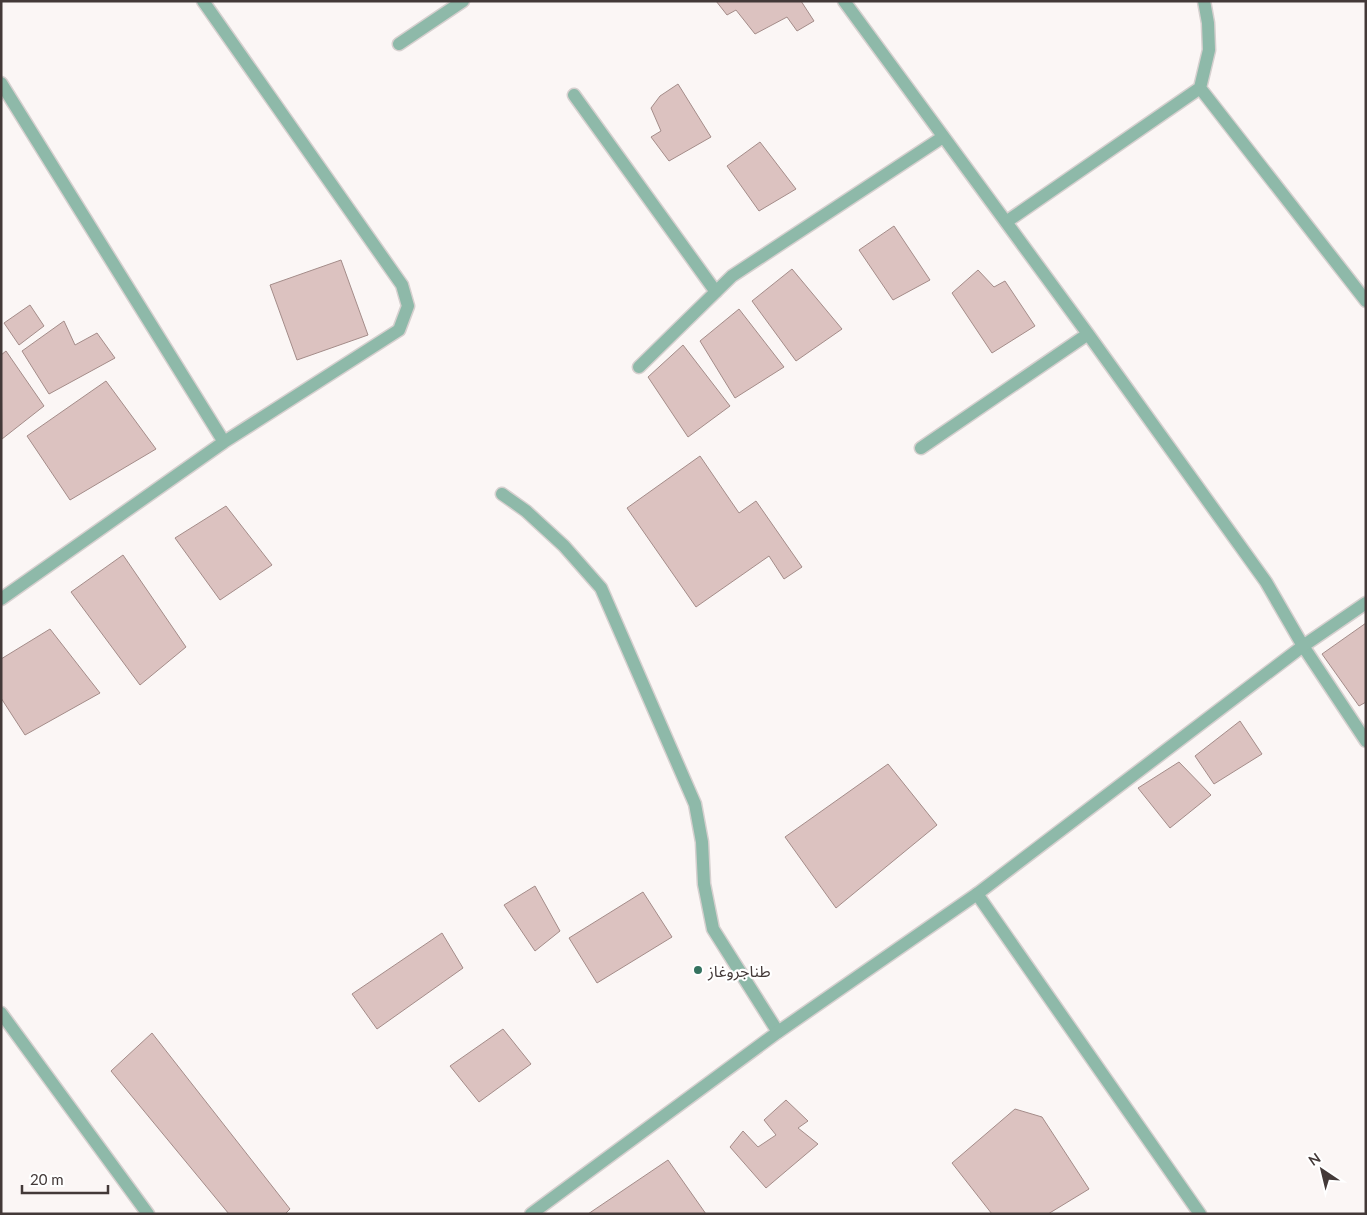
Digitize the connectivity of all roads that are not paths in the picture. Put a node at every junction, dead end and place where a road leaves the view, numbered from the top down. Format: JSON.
{"nodes":[{"id":1,"x":203,"y":1,"type":"edge"},
{"id":2,"x":463,"y":1,"type":"edge"},
{"id":3,"x":844,"y":1,"type":"edge"},
{"id":4,"x":1204,"y":1,"type":"edge"},
{"id":5,"x":399,"y":44,"type":"dead end"},
{"id":6,"x":1,"y":83,"type":"edge"},
{"id":7,"x":1200,"y":88,"type":"junction"},
{"id":8,"x":574,"y":94,"type":"dead end"},
{"id":9,"x":943,"y":137,"type":"junction"},
{"id":10,"x":1006,"y":222,"type":"junction"},
{"id":11,"x":716,"y":292,"type":"junction"},
{"id":12,"x":1366,"y":301,"type":"edge"},
{"id":13,"x":1088,"y":334,"type":"junction"},
{"id":14,"x":639,"y":367,"type":"dead end"},
{"id":15,"x":224,"y":442,"type":"junction"},
{"id":16,"x":921,"y":448,"type":"dead end"},
{"id":17,"x":502,"y":494,"type":"dead end"},
{"id":18,"x":1,"y":598,"type":"edge"},
{"id":19,"x":1366,"y":603,"type":"edge"},
{"id":20,"x":1303,"y":646,"type":"junction"},
{"id":21,"x":1366,"y":741,"type":"edge"},
{"id":22,"x":977,"y":894,"type":"junction"},
{"id":23,"x":1,"y":1013,"type":"edge"},
{"id":24,"x":778,"y":1032,"type":"junction"},
{"id":25,"x":148,"y":1214,"type":"edge"},
{"id":26,"x":531,"y":1214,"type":"edge"},
{"id":27,"x":1200,"y":1214,"type":"edge"}],
"edges":[{"from":1,"to":15,"type":"street"},
{"from":2,"to":5,"type":"street"},
{"from":3,"to":9,"type":"street"},
{"from":4,"to":7,"type":"street"},
{"from":6,"to":15,"type":"street"},
{"from":7,"to":10,"type":"street"},
{"from":7,"to":12,"type":"street"},
{"from":8,"to":11,"type":"street"},
{"from":9,"to":10,"type":"street"},
{"from":9,"to":11,"type":"street"},
{"from":10,"to":13,"type":"street"},
{"from":11,"to":14,"type":"street"},
{"from":13,"to":16,"type":"street"},
{"from":13,"to":20,"type":"street"},
{"from":15,"to":18,"type":"street"},
{"from":17,"to":24,"type":"street"},
{"from":19,"to":20,"type":"street"},
{"from":20,"to":21,"type":"street"},
{"from":20,"to":22,"type":"street"},
{"from":22,"to":24,"type":"street"},
{"from":22,"to":27,"type":"street"},
{"from":23,"to":25,"type":"street"},
{"from":24,"to":26,"type":"street"}]}
